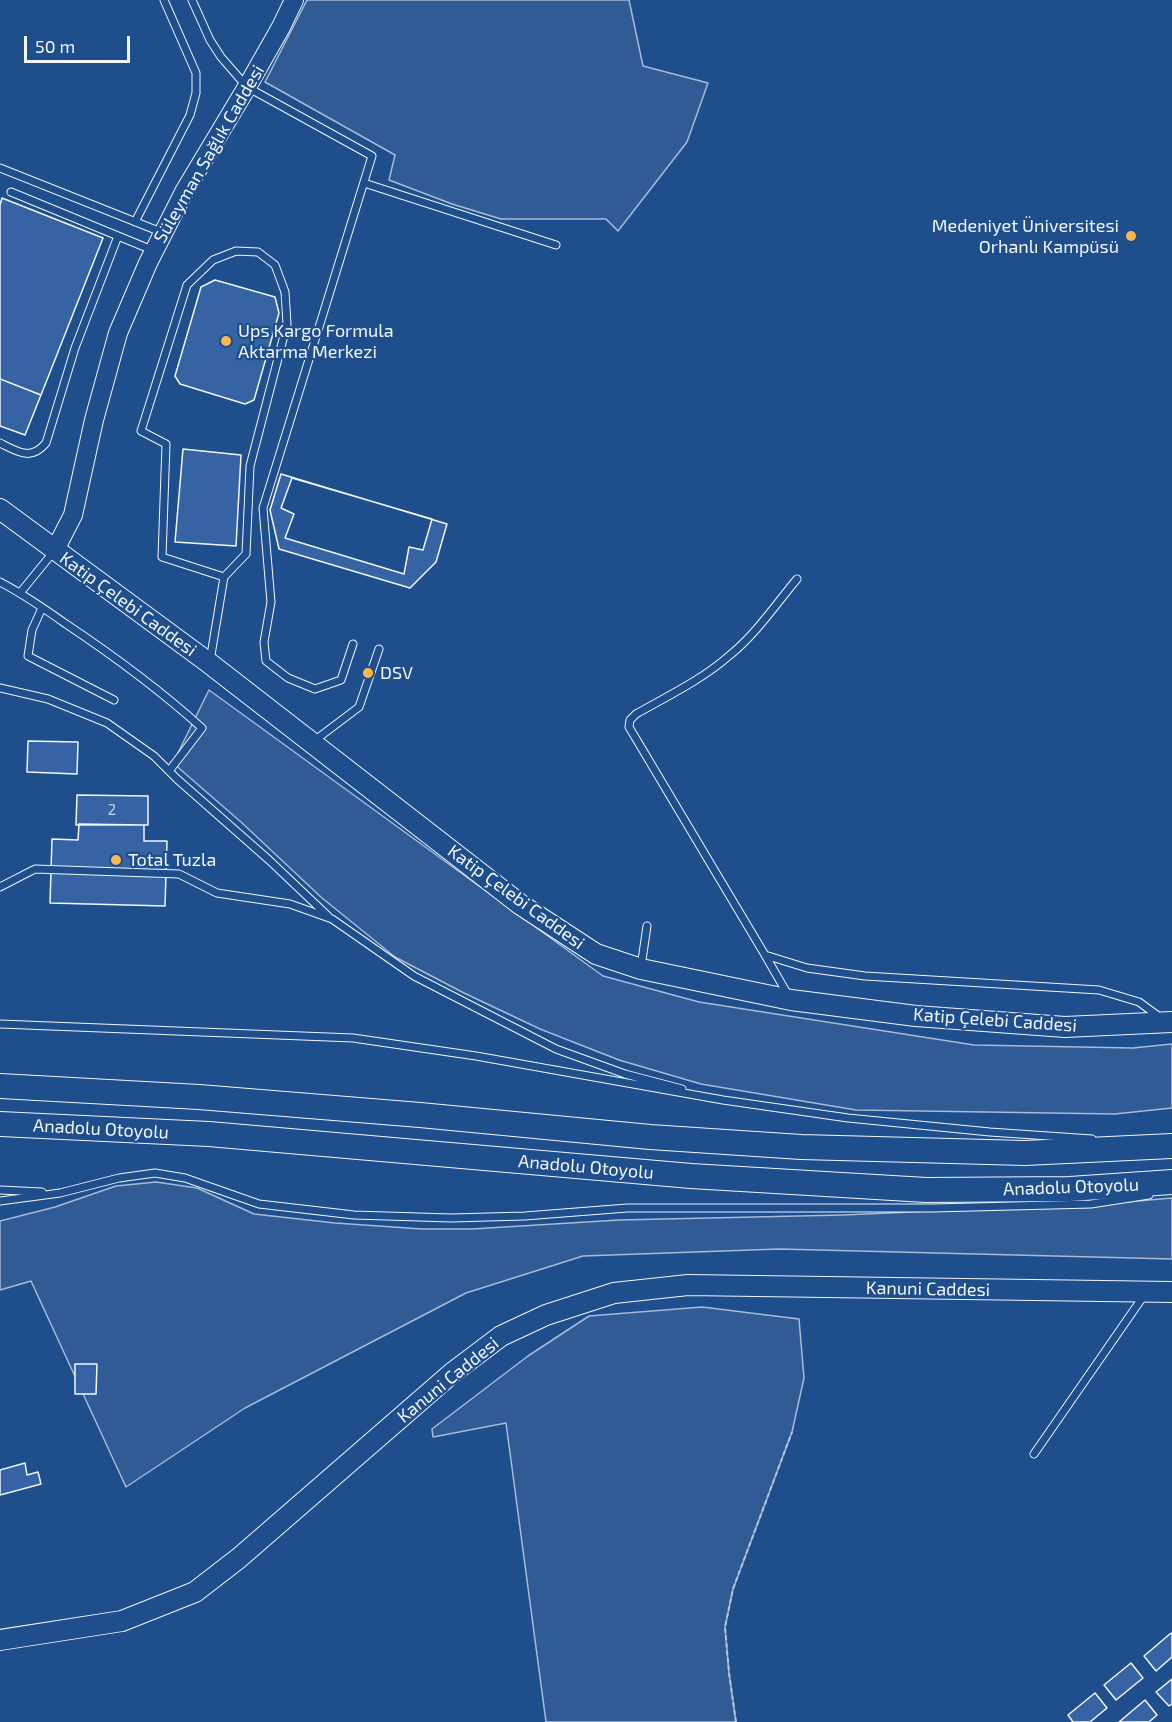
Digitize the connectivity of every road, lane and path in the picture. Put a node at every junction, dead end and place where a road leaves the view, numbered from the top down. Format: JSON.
{"nodes":[{"id":1,"x":164,"y":0,"type":"edge"},
{"id":2,"x":192,"y":0,"type":"edge"},
{"id":3,"x":294,"y":0,"type":"edge"},
{"id":4,"x":248,"y":87,"type":"junction"},
{"id":5,"x":0,"y":168,"type":"edge"},
{"id":6,"x":364,"y":183,"type":"junction"},
{"id":7,"x":11,"y":192,"type":"dead end"},
{"id":8,"x":135,"y":222,"type":"junction"},
{"id":9,"x":163,"y":233,"type":"junction"},
{"id":10,"x":118,"y":236,"type":"junction"},
{"id":11,"x":556,"y":245,"type":"dead end"},
{"id":12,"x":154,"y":250,"type":"junction"},
{"id":13,"x":0,"y":443,"type":"edge"},
{"id":14,"x":0,"y":509,"type":"edge"},
{"id":15,"x":55,"y":550,"type":"junction"},
{"id":16,"x":224,"y":577,"type":"junction"},
{"id":17,"x":797,"y":579,"type":"dead end"},
{"id":18,"x":0,"y":582,"type":"edge"},
{"id":19,"x":20,"y":593,"type":"junction"},
{"id":20,"x":42,"y":608,"type":"junction"},
{"id":21,"x":353,"y":644,"type":"dead end"},
{"id":22,"x":379,"y":649,"type":"dead end"},
{"id":23,"x":209,"y":663,"type":"junction"},
{"id":24,"x":0,"y":688,"type":"edge"},
{"id":25,"x":114,"y":700,"type":"dead end"},
{"id":26,"x":312,"y":742,"type":"junction"},
{"id":27,"x":169,"y":771,"type":"junction"},
{"id":28,"x":0,"y":887,"type":"edge"},
{"id":29,"x":332,"y":919,"type":"junction"},
{"id":30,"x":647,"y":926,"type":"dead end"},
{"id":31,"x":765,"y":955,"type":"junction"},
{"id":32,"x":641,"y":969,"type":"junction"},
{"id":33,"x":791,"y":1000,"type":"junction"},
{"id":34,"x":1170,"y":1022,"type":"edge"},
{"id":35,"x":0,"y":1024,"type":"edge"},
{"id":36,"x":0,"y":1086,"type":"edge"},
{"id":37,"x":723,"y":1100,"type":"junction"},
{"id":38,"x":0,"y":1124,"type":"edge"},
{"id":39,"x":1104,"y":1139,"type":"dead end"},
{"id":40,"x":1115,"y":1140,"type":"dead end"},
{"id":41,"x":1172,"y":1145,"type":"edge"},
{"id":42,"x":1166,"y":1188,"type":"edge"},
{"id":43,"x":0,"y":1190,"type":"edge"},
{"id":44,"x":60,"y":1193,"type":"junction"},
{"id":45,"x":0,"y":1201,"type":"edge"},
{"id":46,"x":1147,"y":1292,"type":"junction"},
{"id":47,"x":1172,"y":1292,"type":"edge"},
{"id":48,"x":792,"y":1432,"type":"dead end"},
{"id":49,"x":1034,"y":1454,"type":"dead end"},
{"id":50,"x":0,"y":1640,"type":"edge"},
{"id":51,"x":736,"y":1722,"type":"edge"}],
"edges":[{"from":1,"to":8,"type":"lane"},
{"from":2,"to":4,"type":"lane"},
{"from":3,"to":4,"type":"street","name":"Süleyman Sağlık Caddesi"},
{"from":4,"to":6,"type":"lane"},
{"from":4,"to":9,"type":"street","name":"Süleyman Sağlık Caddesi"},
{"from":5,"to":8,"type":"lane"},
{"from":6,"to":11,"type":"lane"},
{"from":6,"to":21,"type":"lane"},
{"from":7,"to":10,"type":"lane"},
{"from":8,"to":9,"type":"lane"},
{"from":9,"to":12,"type":"street","name":"Süleyman Sağlık Caddesi"},
{"from":10,"to":12,"type":"lane"},
{"from":10,"to":13,"type":"lane"},
{"from":12,"to":15,"type":"street","name":"Süleyman Sağlık Caddesi"},
{"from":14,"to":15,"type":"main road","name":"Katip Çelebi Caddesi"},
{"from":15,"to":19,"type":"lane"},
{"from":15,"to":23,"type":"main road","name":"Katip Çelebi Caddesi"},
{"from":16,"to":16,"type":"lane"},
{"from":16,"to":23,"type":"lane"},
{"from":17,"to":31,"type":"lane"},
{"from":18,"to":19,"type":"lane"},
{"from":19,"to":20,"type":"lane"},
{"from":20,"to":25,"type":"lane"},
{"from":20,"to":27,"type":"lane"},
{"from":22,"to":26,"type":"lane"},
{"from":23,"to":26,"type":"main road","name":"Katip Çelebi Caddesi"},
{"from":24,"to":27,"type":"lane"},
{"from":26,"to":32,"type":"main road","name":"Katip Çelebi Caddesi"},
{"from":27,"to":29,"type":"lane"},
{"from":28,"to":29,"type":"lane"},
{"from":29,"to":37,"type":"lane"},
{"from":30,"to":32,"type":"lane"},
{"from":31,"to":33,"type":"lane"},
{"from":31,"to":34,"type":"lane"},
{"from":32,"to":33,"type":"main road","name":"Katip Çelebi Caddesi"},
{"from":33,"to":34,"type":"main road","name":"Katip Çelebi Caddesi"},
{"from":35,"to":37,"type":"lane"},
{"from":36,"to":41,"type":"highway","name":"Anadolu Otoyolu"},
{"from":37,"to":39,"type":"lane"},
{"from":38,"to":42,"type":"highway","name":"Anadolu Otoyolu"},
{"from":40,"to":41,"type":"lane"},
{"from":42,"to":44,"type":"lane"},
{"from":43,"to":44,"type":"lane"},
{"from":44,"to":45,"type":"lane"},
{"from":46,"to":47,"type":"main road","name":"Kanuni Caddesi"},
{"from":46,"to":49,"type":"lane"},
{"from":46,"to":50,"type":"main road","name":"Kanuni Caddesi"},
{"from":48,"to":51,"type":"path"}]}
